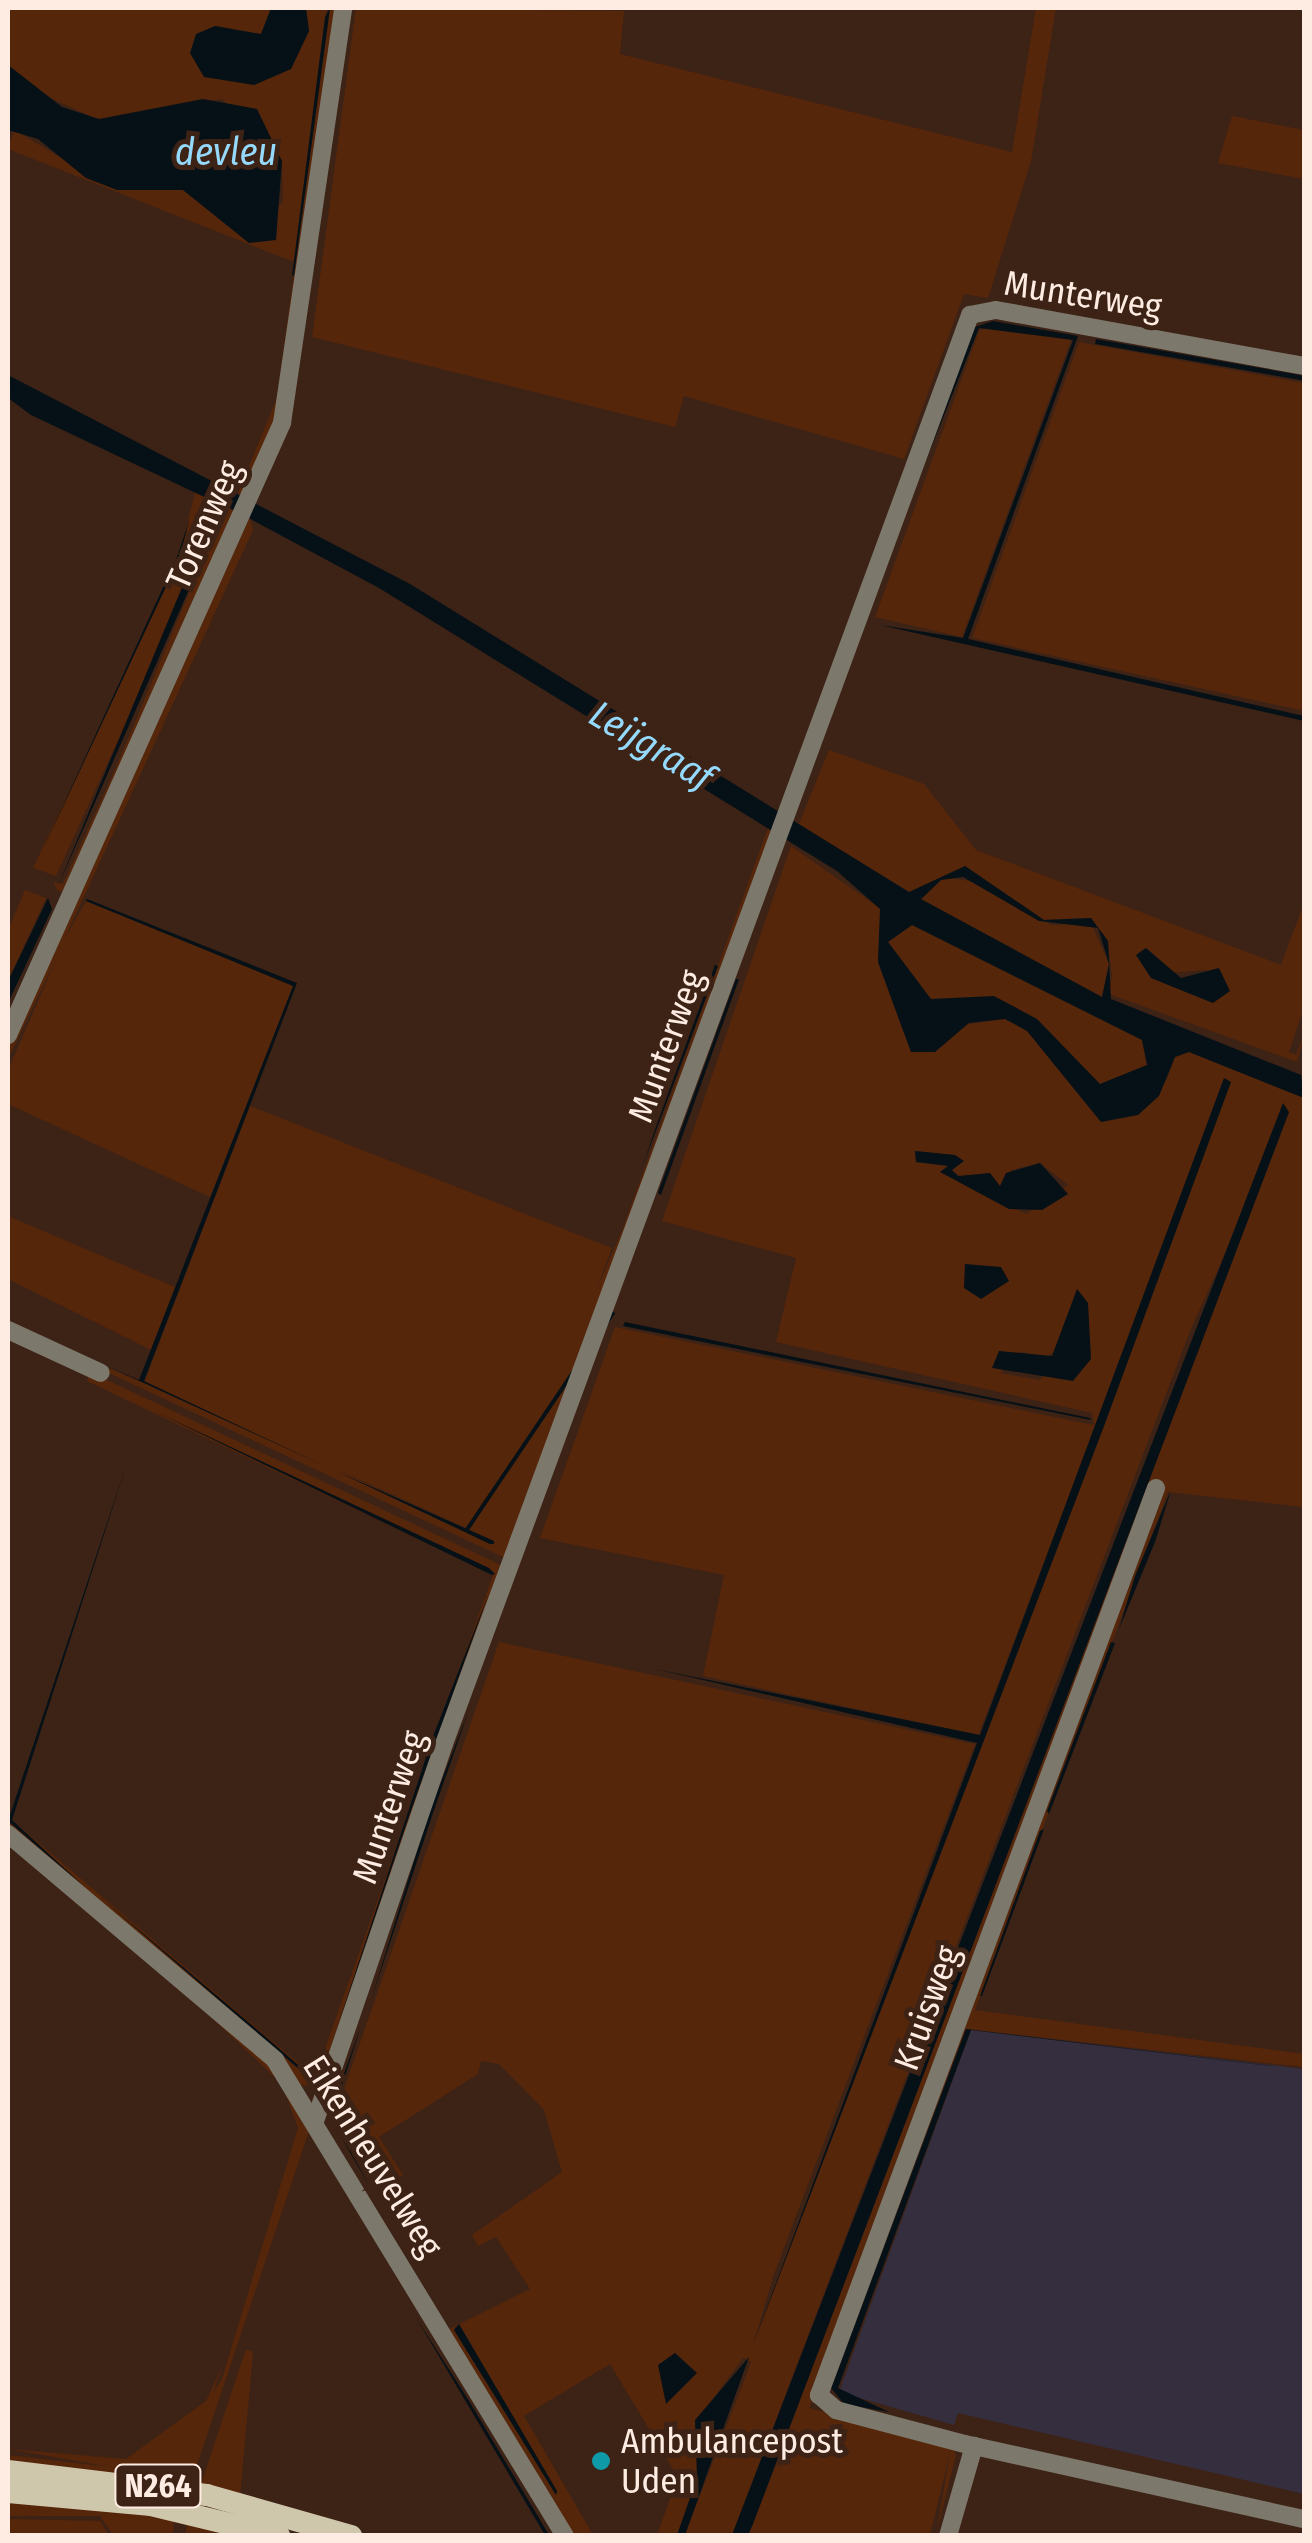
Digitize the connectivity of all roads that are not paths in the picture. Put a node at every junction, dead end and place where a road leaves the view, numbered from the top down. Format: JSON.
{"nodes":[{"id":1,"x":343,"y":8,"type":"edge"},
{"id":2,"x":1304,"y":366,"type":"edge"},
{"id":3,"x":8,"y":1035,"type":"edge"},
{"id":4,"x":8,"y":1330,"type":"edge"},
{"id":5,"x":101,"y":1374,"type":"dead end"},
{"id":6,"x":1156,"y":1488,"type":"dead end"},
{"id":7,"x":8,"y":1834,"type":"edge"},
{"id":8,"x":316,"y":2121,"type":"junction"},
{"id":9,"x":974,"y":2446,"type":"junction"},
{"id":10,"x":8,"y":2471,"type":"edge"},
{"id":11,"x":8,"y":2492,"type":"edge"},
{"id":12,"x":1304,"y":2519,"type":"edge"},
{"id":13,"x":279,"y":2536,"type":"edge"},
{"id":14,"x":351,"y":2536,"type":"edge"},
{"id":15,"x":566,"y":2536,"type":"edge"},
{"id":16,"x":948,"y":2536,"type":"edge"}],
"edges":[{"from":1,"to":3,"type":"street","name":"Torenweg"},
{"from":2,"to":8,"type":"street","name":"Munterweg"},
{"from":4,"to":5,"type":"street"},
{"from":6,"to":9,"type":"street","name":"Kruisweg"},
{"from":7,"to":8,"type":"street","name":"Eikenheuvelweg"},
{"from":8,"to":15,"type":"street","name":"Eikenheuvelweg"},
{"from":9,"to":12,"type":"street","name":"Kruisweg"},
{"from":9,"to":16,"type":"street"},
{"from":10,"to":14,"type":"main road","number":"N264"},
{"from":11,"to":13,"type":"main road","number":"N264"}]}
